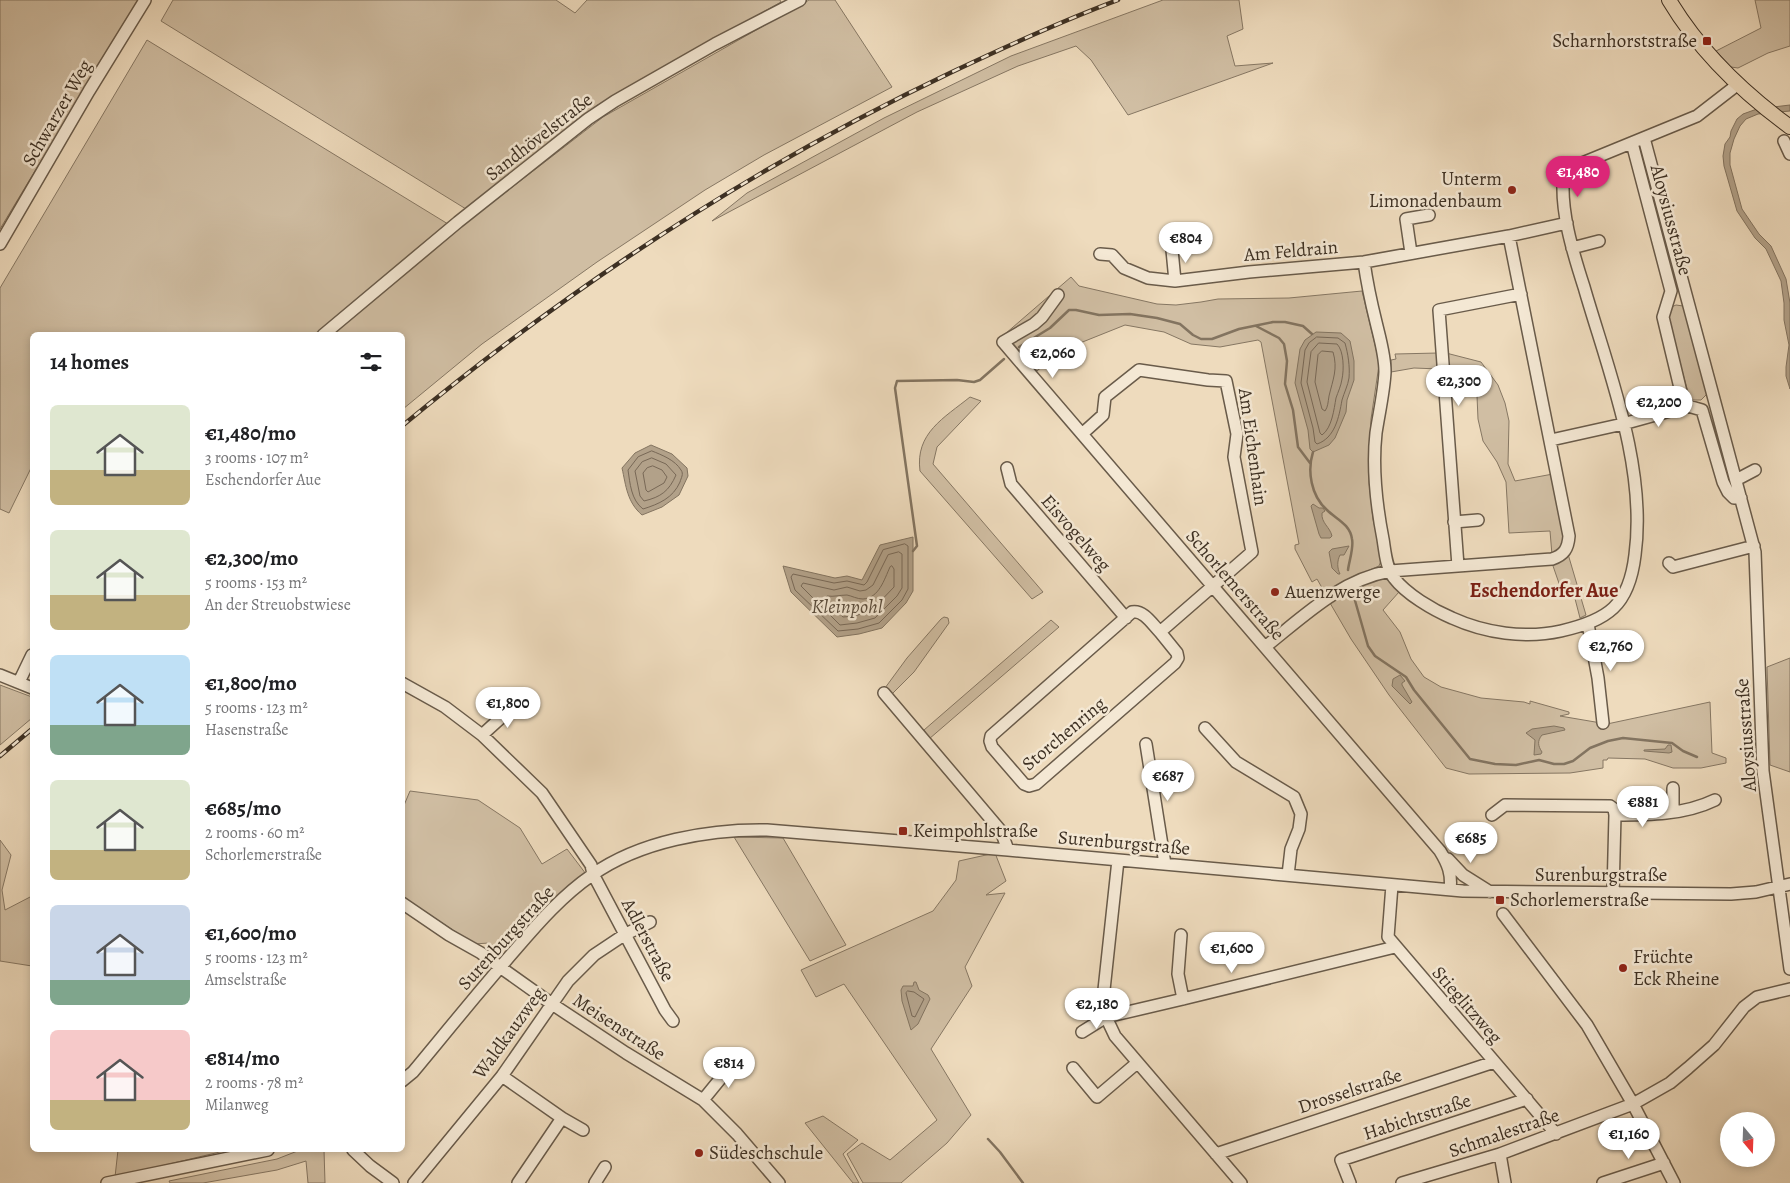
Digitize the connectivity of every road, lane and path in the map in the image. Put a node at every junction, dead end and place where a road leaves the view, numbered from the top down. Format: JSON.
{"nodes":[{"id":1,"x":145,"y":0,"type":"edge"},
{"id":2,"x":1670,"y":0,"type":"edge"},
{"id":3,"x":793,"y":2,"type":"edge"},
{"id":4,"x":1737,"y":85,"type":"junction"},
{"id":5,"x":1790,"y":127,"type":"edge"},
{"id":6,"x":1644,"y":138,"type":"junction"},
{"id":7,"x":1784,"y":141,"type":"dead end"},
{"id":8,"x":1632,"y":144,"type":"junction"},
{"id":9,"x":1790,"y":154,"type":"edge"},
{"id":10,"x":1429,"y":215,"type":"dead end"},
{"id":11,"x":1567,"y":223,"type":"junction"},
{"id":12,"x":1509,"y":236,"type":"junction"},
{"id":13,"x":1599,"y":241,"type":"dead end"},
{"id":14,"x":0,"y":244,"type":"edge"},
{"id":15,"x":1572,"y":248,"type":"junction"},
{"id":16,"x":1172,"y":250,"type":"dead end"},
{"id":17,"x":1411,"y":253,"type":"junction"},
{"id":18,"x":1100,"y":254,"type":"dead end"},
{"id":19,"x":1364,"y":262,"type":"junction"},
{"id":20,"x":1175,"y":281,"type":"junction"},
{"id":21,"x":1520,"y":294,"type":"junction"},
{"id":22,"x":1058,"y":295,"type":"dead end"},
{"id":23,"x":327,"y":332,"type":"edge"},
{"id":24,"x":1714,"y":399,"type":"junction"},
{"id":25,"x":1688,"y":406,"type":"junction"},
{"id":26,"x":1702,"y":410,"type":"junction"},
{"id":27,"x":1624,"y":424,"type":"junction"},
{"id":28,"x":1082,"y":434,"type":"junction"},
{"id":29,"x":1551,"y":440,"type":"junction"},
{"id":30,"x":1007,"y":468,"type":"dead end"},
{"id":31,"x":1755,"y":470,"type":"dead end"},
{"id":32,"x":1736,"y":480,"type":"junction"},
{"id":33,"x":1741,"y":498,"type":"junction"},
{"id":34,"x":1478,"y":520,"type":"dead end"},
{"id":35,"x":1454,"y":522,"type":"junction"},
{"id":36,"x":1754,"y":546,"type":"junction"},
{"id":37,"x":1669,"y":563,"type":"dead end"},
{"id":38,"x":1458,"y":566,"type":"junction"},
{"id":39,"x":1390,"y":571,"type":"junction"},
{"id":40,"x":1212,"y":586,"type":"junction"},
{"id":41,"x":1126,"y":618,"type":"junction"},
{"id":42,"x":1588,"y":624,"type":"junction"},
{"id":43,"x":1160,"y":632,"type":"junction"},
{"id":44,"x":1265,"y":647,"type":"junction"},
{"id":45,"x":30,"y":659,"type":"edge"},
{"id":46,"x":0,"y":675,"type":"edge"},
{"id":47,"x":19,"y":682,"type":"junction"},
{"id":48,"x":405,"y":685,"type":"edge"},
{"id":49,"x":30,"y":687,"type":"edge"},
{"id":50,"x":884,"y":693,"type":"dead end"},
{"id":51,"x":516,"y":704,"type":"dead end"},
{"id":52,"x":1603,"y":723,"type":"dead end"},
{"id":53,"x":1205,"y":728,"type":"dead end"},
{"id":54,"x":482,"y":735,"type":"junction"},
{"id":55,"x":1146,"y":744,"type":"dead end"},
{"id":56,"x":1673,"y":788,"type":"dead end"},
{"id":57,"x":1715,"y":800,"type":"dead end"},
{"id":58,"x":1673,"y":812,"type":"junction"},
{"id":59,"x":1492,"y":815,"type":"dead end"},
{"id":60,"x":1615,"y":815,"type":"junction"},
{"id":61,"x":1008,"y":850,"type":"junction"},
{"id":62,"x":1440,"y":851,"type":"junction"},
{"id":63,"x":1118,"y":860,"type":"junction"},
{"id":64,"x":1165,"y":864,"type":"junction"},
{"id":65,"x":593,"y":874,"type":"junction"},
{"id":66,"x":1288,"y":875,"type":"junction"},
{"id":67,"x":1392,"y":885,"type":"junction"},
{"id":68,"x":1785,"y":885,"type":"edge"},
{"id":69,"x":1450,"y":890,"type":"junction"},
{"id":70,"x":1490,"y":892,"type":"junction"},
{"id":71,"x":1613,"y":893,"type":"junction"},
{"id":72,"x":405,"y":905,"type":"edge"},
{"id":73,"x":1503,"y":914,"type":"dead end"},
{"id":74,"x":650,"y":922,"type":"dead end"},
{"id":75,"x":624,"y":934,"type":"junction"},
{"id":76,"x":1181,"y":935,"type":"dead end"},
{"id":77,"x":1395,"y":947,"type":"junction"},
{"id":78,"x":500,"y":967,"type":"junction"},
{"id":79,"x":1790,"y":969,"type":"edge"},
{"id":80,"x":1790,"y":989,"type":"edge"},
{"id":81,"x":1183,"y":1000,"type":"junction"},
{"id":82,"x":552,"y":1004,"type":"junction"},
{"id":83,"x":1106,"y":1017,"type":"junction"},
{"id":84,"x":673,"y":1021,"type":"dead end"},
{"id":85,"x":1082,"y":1032,"type":"dead end"},
{"id":86,"x":734,"y":1062,"type":"dead end"},
{"id":87,"x":1494,"y":1062,"type":"junction"},
{"id":88,"x":1137,"y":1063,"type":"junction"},
{"id":89,"x":1074,"y":1068,"type":"dead end"},
{"id":90,"x":502,"y":1076,"type":"junction"},
{"id":91,"x":405,"y":1079,"type":"edge"},
{"id":92,"x":1526,"y":1099,"type":"junction"},
{"id":93,"x":703,"y":1100,"type":"junction"},
{"id":94,"x":1633,"y":1104,"type":"junction"},
{"id":95,"x":562,"y":1118,"type":"junction"},
{"id":96,"x":583,"y":1130,"type":"dead end"},
{"id":97,"x":1556,"y":1134,"type":"junction"},
{"id":98,"x":258,"y":1152,"type":"edge"},
{"id":99,"x":355,"y":1152,"type":"edge"},
{"id":100,"x":1216,"y":1154,"type":"junction"},
{"id":101,"x":1500,"y":1154,"type":"junction"},
{"id":102,"x":1664,"y":1163,"type":"junction"},
{"id":103,"x":605,"y":1167,"type":"dead end"},
{"id":104,"x":1424,"y":1180,"type":"edge"},
{"id":105,"x":107,"y":1183,"type":"edge"},
{"id":106,"x":393,"y":1183,"type":"edge"},
{"id":107,"x":414,"y":1183,"type":"edge"},
{"id":108,"x":518,"y":1183,"type":"edge"},
{"id":109,"x":595,"y":1183,"type":"edge"},
{"id":110,"x":779,"y":1183,"type":"edge"},
{"id":111,"x":1242,"y":1183,"type":"edge"},
{"id":112,"x":1350,"y":1183,"type":"edge"},
{"id":113,"x":1402,"y":1183,"type":"edge"},
{"id":114,"x":1505,"y":1183,"type":"edge"},
{"id":115,"x":1603,"y":1183,"type":"edge"},
{"id":116,"x":1674,"y":1183,"type":"edge"}],
"edges":[{"from":1,"to":14,"type":"street","name":"Schwarzer Weg"},
{"from":2,"to":4,"type":"main road"},
{"from":3,"to":23,"type":"street","name":"Sandhövelstraße"},
{"from":4,"to":5,"type":"main road"},
{"from":4,"to":6,"type":"street"},
{"from":6,"to":8,"type":"street"},
{"from":6,"to":24,"type":"street","name":"Aloysiusstraße"},
{"from":7,"to":9,"type":"street"},
{"from":8,"to":11,"type":"street"},
{"from":8,"to":25,"type":"street","name":"Aloysiusstraße"},
{"from":10,"to":17,"type":"street"},
{"from":11,"to":12,"type":"street","name":"Am Feldrain"},
{"from":11,"to":15,"type":"street"},
{"from":12,"to":17,"type":"street","name":"Am Feldrain"},
{"from":12,"to":21,"type":"street"},
{"from":13,"to":15,"type":"street"},
{"from":15,"to":27,"type":"street"},
{"from":16,"to":20,"type":"street"},
{"from":17,"to":19,"type":"street","name":"Am Feldrain"},
{"from":18,"to":20,"type":"street","name":"Am Feldrain"},
{"from":19,"to":20,"type":"street","name":"Am Feldrain"},
{"from":19,"to":39,"type":"street"},
{"from":21,"to":29,"type":"street"},
{"from":21,"to":35,"type":"street"},
{"from":22,"to":28,"type":"street","name":"Schorlemerstraße"},
{"from":24,"to":26,"type":"street"},
{"from":24,"to":32,"type":"street","name":"Aloysiusstraße"},
{"from":25,"to":26,"type":"street"},
{"from":25,"to":27,"type":"street"},
{"from":26,"to":33,"type":"street"},
{"from":27,"to":29,"type":"street"},
{"from":27,"to":42,"type":"street"},
{"from":28,"to":40,"type":"street","name":"Schorlemerstraße"},
{"from":28,"to":40,"type":"street","name":"Am Eichenhain"},
{"from":29,"to":38,"type":"street"},
{"from":30,"to":41,"type":"street","name":"Eisvogelweg"},
{"from":31,"to":32,"type":"street"},
{"from":32,"to":33,"type":"street","name":"Aloysiusstraße"},
{"from":33,"to":36,"type":"street","name":"Aloysiusstraße"},
{"from":34,"to":35,"type":"street"},
{"from":35,"to":38,"type":"street"},
{"from":36,"to":37,"type":"street"},
{"from":36,"to":68,"type":"street","name":"Aloysiusstraße"},
{"from":38,"to":39,"type":"street"},
{"from":39,"to":42,"type":"street"},
{"from":39,"to":44,"type":"street"},
{"from":40,"to":43,"type":"street"},
{"from":40,"to":44,"type":"street","name":"Schorlemerstraße"},
{"from":41,"to":43,"type":"street","name":"Storchenring"},
{"from":41,"to":43,"type":"street","name":"Storchenring"},
{"from":42,"to":52,"type":"street"},
{"from":44,"to":62,"type":"street","name":"Schorlemerstraße"},
{"from":45,"to":47,"type":"street"},
{"from":46,"to":47,"type":"street"},
{"from":47,"to":49,"type":"street"},
{"from":48,"to":54,"type":"street","name":"Adlerstraße"},
{"from":50,"to":61,"type":"street"},
{"from":51,"to":54,"type":"street"},
{"from":53,"to":66,"type":"street"},
{"from":54,"to":65,"type":"street","name":"Adlerstraße"},
{"from":55,"to":64,"type":"street"},
{"from":56,"to":58,"type":"street"},
{"from":57,"to":58,"type":"street"},
{"from":58,"to":60,"type":"street"},
{"from":59,"to":60,"type":"street"},
{"from":60,"to":71,"type":"street"},
{"from":61,"to":63,"type":"street","name":"Surenburgstraße"},
{"from":61,"to":65,"type":"street","name":"Surenburgstraße"},
{"from":62,"to":69,"type":"street","name":"Schorlemerstraße"},
{"from":62,"to":70,"type":"street","name":"Schorlemerstraße"},
{"from":63,"to":64,"type":"street","name":"Surenburgstraße"},
{"from":63,"to":83,"type":"street"},
{"from":64,"to":66,"type":"street","name":"Surenburgstraße"},
{"from":65,"to":75,"type":"street","name":"Adlerstraße"},
{"from":65,"to":78,"type":"street","name":"Surenburgstraße"},
{"from":66,"to":67,"type":"street","name":"Surenburgstraße"},
{"from":67,"to":69,"type":"street","name":"Surenburgstraße"},
{"from":67,"to":77,"type":"street","name":"Stieglitzweg"},
{"from":68,"to":71,"type":"street","name":"Surenburgstraße"},
{"from":68,"to":79,"type":"street","name":"Aloysiusstraße"},
{"from":69,"to":70,"type":"street","name":"Surenburgstraße"},
{"from":70,"to":71,"type":"street","name":"Surenburgstraße"},
{"from":72,"to":78,"type":"street","name":"Meisenstraße"},
{"from":73,"to":94,"type":"street"},
{"from":74,"to":75,"type":"street","name":"Waldkauzweg"},
{"from":75,"to":82,"type":"street","name":"Waldkauzweg"},
{"from":75,"to":84,"type":"street","name":"Adlerstraße"},
{"from":76,"to":81,"type":"street"},
{"from":77,"to":81,"type":"street"},
{"from":77,"to":87,"type":"street","name":"Stieglitzweg"},
{"from":78,"to":82,"type":"street","name":"Meisenstraße"},
{"from":78,"to":91,"type":"street","name":"Surenburgstraße"},
{"from":80,"to":94,"type":"street","name":"Schmalestraße"},
{"from":81,"to":83,"type":"street"},
{"from":82,"to":90,"type":"street","name":"Waldkauzweg"},
{"from":82,"to":93,"type":"street","name":"Meisenstraße"},
{"from":83,"to":85,"type":"street"},
{"from":83,"to":88,"type":"street"},
{"from":86,"to":93,"type":"street"},
{"from":87,"to":92,"type":"street","name":"Stieglitzweg"},
{"from":87,"to":100,"type":"street","name":"Drosselstraße"},
{"from":88,"to":89,"type":"street"},
{"from":88,"to":100,"type":"street"},
{"from":90,"to":95,"type":"street"},
{"from":90,"to":107,"type":"street","name":"Waldkauzweg"},
{"from":92,"to":97,"type":"street","name":"Stieglitzweg"},
{"from":92,"to":112,"type":"street","name":"Habichtstraße"},
{"from":93,"to":110,"type":"street","name":"Meisenstraße"},
{"from":94,"to":97,"type":"street","name":"Schmalestraße"},
{"from":94,"to":102,"type":"street"},
{"from":95,"to":96,"type":"street"},
{"from":95,"to":108,"type":"street"},
{"from":97,"to":101,"type":"street","name":"Schmalestraße"},
{"from":98,"to":105,"type":"street"},
{"from":99,"to":106,"type":"street"},
{"from":100,"to":111,"type":"street"},
{"from":101,"to":104,"type":"street","name":"Schmalestraße"},
{"from":101,"to":114,"type":"street"},
{"from":102,"to":115,"type":"street"},
{"from":102,"to":116,"type":"street"},
{"from":103,"to":109,"type":"street"},
{"from":104,"to":113,"type":"street","name":"Schmalestraße"}]}
